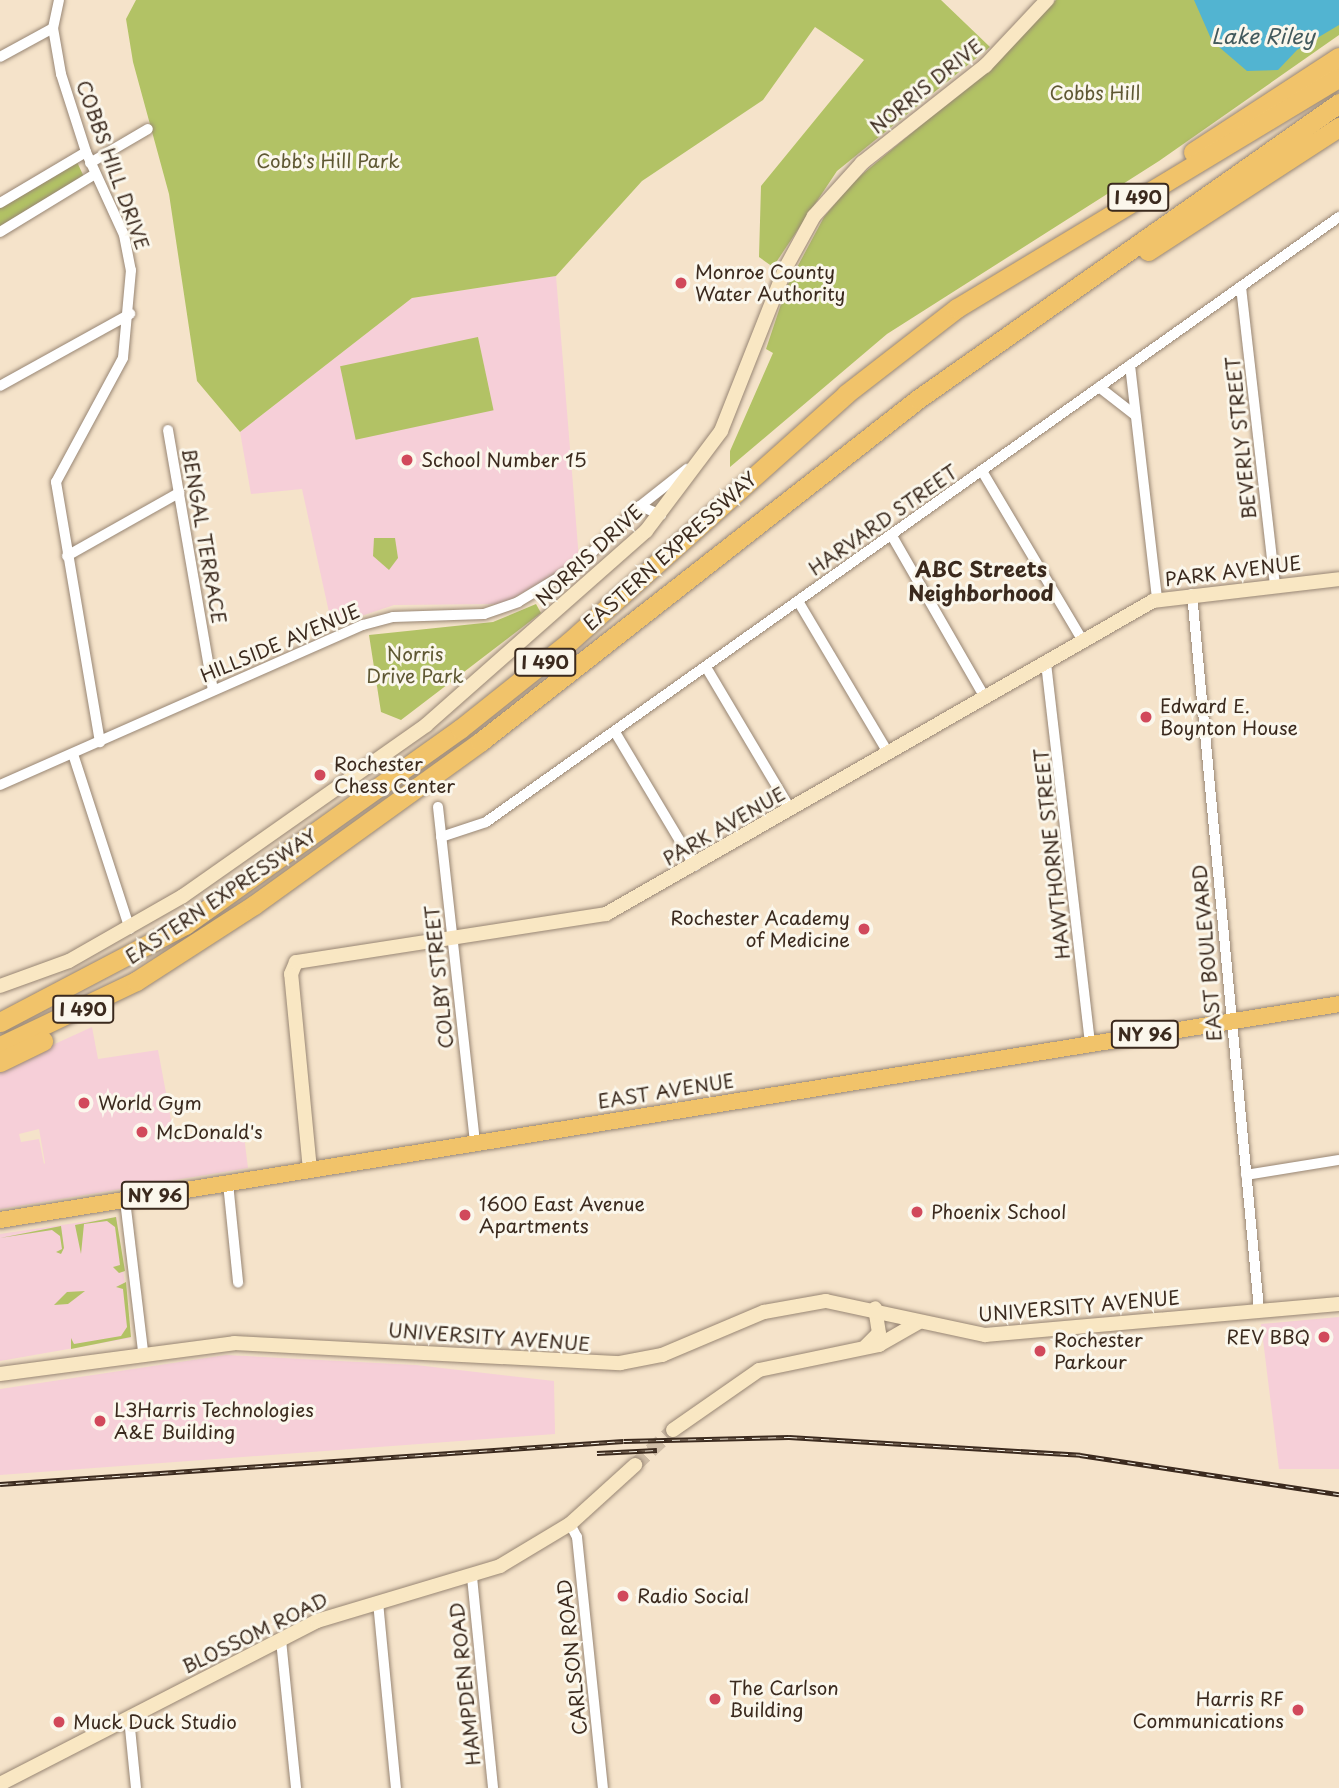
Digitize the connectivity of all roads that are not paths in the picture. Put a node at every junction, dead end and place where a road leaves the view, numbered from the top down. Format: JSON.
{"nodes":[{"id":1,"x":59,"y":0,"type":"edge"},
{"id":2,"x":1047,"y":0,"type":"edge"},
{"id":3,"x":53,"y":28,"type":"junction"},
{"id":4,"x":0,"y":57,"type":"edge"},
{"id":5,"x":1339,"y":57,"type":"edge"},
{"id":6,"x":1339,"y":78,"type":"edge"},
{"id":7,"x":1339,"y":103,"type":"edge"},
{"id":8,"x":1339,"y":128,"type":"edge"},
{"id":9,"x":148,"y":129,"type":"dead end"},
{"id":10,"x":86,"y":152,"type":"junction"},
{"id":11,"x":90,"y":163,"type":"junction"},
{"id":12,"x":95,"y":174,"type":"junction"},
{"id":13,"x":0,"y":203,"type":"edge"},
{"id":14,"x":1339,"y":217,"type":"edge"},
{"id":15,"x":0,"y":232,"type":"edge"},
{"id":16,"x":1049,"y":248,"type":"junction"},
{"id":17,"x":1241,"y":287,"type":"junction"},
{"id":18,"x":130,"y":314,"type":"junction"},
{"id":19,"x":995,"y":345,"type":"junction"},
{"id":20,"x":1130,"y":365,"type":"junction"},
{"id":21,"x":0,"y":386,"type":"edge"},
{"id":22,"x":1100,"y":387,"type":"junction"},
{"id":23,"x":1135,"y":415,"type":"junction"},
{"id":24,"x":168,"y":430,"type":"dead end"},
{"id":25,"x":708,"y":450,"type":"junction"},
{"id":26,"x":982,"y":471,"type":"junction"},
{"id":27,"x":179,"y":493,"type":"junction"},
{"id":28,"x":640,"y":506,"type":"junction"},
{"id":29,"x":661,"y":515,"type":"junction"},
{"id":30,"x":892,"y":536,"type":"junction"},
{"id":31,"x":67,"y":556,"type":"junction"},
{"id":32,"x":1339,"y":579,"type":"edge"},
{"id":33,"x":1275,"y":585,"type":"junction"},
{"id":34,"x":1192,"y":594,"type":"junction"},
{"id":35,"x":1157,"y":600,"type":"junction"},
{"id":36,"x":798,"y":601,"type":"junction"},
{"id":37,"x":1083,"y":641,"type":"junction"},
{"id":38,"x":1046,"y":663,"type":"junction"},
{"id":39,"x":706,"y":667,"type":"junction"},
{"id":40,"x":213,"y":690,"type":"junction"},
{"id":41,"x":985,"y":698,"type":"junction"},
{"id":42,"x":615,"y":732,"type":"junction"},
{"id":43,"x":100,"y":742,"type":"junction"},
{"id":44,"x":73,"y":754,"type":"junction"},
{"id":45,"x":889,"y":754,"type":"junction"},
{"id":46,"x":0,"y":785,"type":"edge"},
{"id":47,"x":438,"y":807,"type":"dead end"},
{"id":48,"x":791,"y":810,"type":"junction"},
{"id":49,"x":441,"y":837,"type":"junction"},
{"id":50,"x":695,"y":866,"type":"junction"},
{"id":51,"x":131,"y":930,"type":"junction"},
{"id":52,"x":454,"y":938,"type":"junction"},
{"id":53,"x":119,"y":965,"type":"junction"},
{"id":54,"x":163,"y":965,"type":"junction"},
{"id":55,"x":0,"y":986,"type":"edge"},
{"id":56,"x":1339,"y":1004,"type":"edge"},
{"id":57,"x":0,"y":1007,"type":"edge"},
{"id":58,"x":1230,"y":1021,"type":"junction"},
{"id":59,"x":0,"y":1022,"type":"edge"},
{"id":60,"x":1090,"y":1043,"type":"junction"},
{"id":61,"x":0,"y":1046,"type":"edge"},
{"id":62,"x":0,"y":1062,"type":"edge"},
{"id":63,"x":475,"y":1143,"type":"junction"},
{"id":64,"x":1339,"y":1160,"type":"edge"},
{"id":65,"x":310,"y":1170,"type":"junction"},
{"id":66,"x":1246,"y":1175,"type":"junction"},
{"id":67,"x":228,"y":1183,"type":"junction"},
{"id":68,"x":125,"y":1199,"type":"junction"},
{"id":69,"x":0,"y":1220,"type":"edge"},
{"id":70,"x":238,"y":1282,"type":"dead end"},
{"id":71,"x":1339,"y":1304,"type":"edge"},
{"id":72,"x":875,"y":1308,"type":"junction"},
{"id":73,"x":1259,"y":1309,"type":"junction"},
{"id":74,"x":919,"y":1322,"type":"junction"},
{"id":75,"x":864,"y":1347,"type":"junction"},
{"id":76,"x":143,"y":1351,"type":"junction"},
{"id":77,"x":0,"y":1374,"type":"edge"},
{"id":78,"x":673,"y":1430,"type":"tunnel mouth"},
{"id":79,"x":635,"y":1465,"type":"tunnel mouth"},
{"id":80,"x":570,"y":1524,"type":"junction"},
{"id":81,"x":472,"y":1577,"type":"junction"},
{"id":82,"x":378,"y":1602,"type":"junction"},
{"id":83,"x":281,"y":1640,"type":"junction"},
{"id":84,"x":129,"y":1718,"type":"junction"},
{"id":85,"x":0,"y":1784,"type":"edge"},
{"id":86,"x":136,"y":1788,"type":"edge"},
{"id":87,"x":296,"y":1788,"type":"edge"},
{"id":88,"x":396,"y":1788,"type":"edge"},
{"id":89,"x":493,"y":1788,"type":"edge"},
{"id":90,"x":603,"y":1788,"type":"edge"}],
"edges":[{"from":1,"to":3,"type":"street","name":"COBBS HILL DRIVE"},
{"from":2,"to":25,"type":"street","name":"NORRIS DRIVE"},
{"from":3,"to":4,"type":"street"},
{"from":3,"to":10,"type":"street","name":"COBBS HILL DRIVE"},
{"from":5,"to":16,"type":"highway"},
{"from":6,"to":16,"type":"highway","name":"EASTERN EXPRESSWAY","number":"I 490"},
{"from":7,"to":19,"type":"highway","name":"EASTERN EXPRESSWAY","number":"I 490"},
{"from":8,"to":19,"type":"highway"},
{"from":9,"to":11,"type":"street"},
{"from":10,"to":11,"type":"street","name":"COBBS HILL DRIVE"},
{"from":10,"to":13,"type":"street"},
{"from":11,"to":12,"type":"street","name":"COBBS HILL DRIVE"},
{"from":12,"to":15,"type":"street"},
{"from":12,"to":18,"type":"street","name":"COBBS HILL DRIVE"},
{"from":14,"to":17,"type":"street","name":"HARVARD STREET"},
{"from":16,"to":53,"type":"highway","name":"EASTERN EXPRESSWAY","number":"I 490"},
{"from":17,"to":20,"type":"street","name":"HARVARD STREET"},
{"from":17,"to":33,"type":"street","name":"BEVERLY STREET"},
{"from":18,"to":21,"type":"street"},
{"from":18,"to":31,"type":"street","name":"COBBS HILL DRIVE"},
{"from":19,"to":54,"type":"highway","name":"EASTERN EXPRESSWAY","number":"I 490"},
{"from":20,"to":22,"type":"street","name":"HARVARD STREET"},
{"from":20,"to":23,"type":"street"},
{"from":22,"to":23,"type":"street"},
{"from":22,"to":26,"type":"street","name":"HARVARD STREET"},
{"from":23,"to":35,"type":"street"},
{"from":24,"to":27,"type":"street","name":"BENGAL TERRACE"},
{"from":25,"to":28,"type":"street","name":"HILLSIDE AVENUE"},
{"from":25,"to":29,"type":"street","name":"NORRIS DRIVE"},
{"from":26,"to":30,"type":"street","name":"HARVARD STREET"},
{"from":26,"to":37,"type":"street"},
{"from":27,"to":31,"type":"street"},
{"from":27,"to":40,"type":"street","name":"BENGAL TERRACE"},
{"from":28,"to":29,"type":"street"},
{"from":28,"to":40,"type":"street","name":"HILLSIDE AVENUE"},
{"from":29,"to":51,"type":"street","name":"NORRIS DRIVE"},
{"from":30,"to":36,"type":"street","name":"HARVARD STREET"},
{"from":30,"to":41,"type":"street"},
{"from":31,"to":43,"type":"street","name":"COBBS HILL DRIVE"},
{"from":32,"to":33,"type":"street","name":"PARK AVENUE"},
{"from":33,"to":34,"type":"street","name":"PARK AVENUE"},
{"from":34,"to":35,"type":"street","name":"PARK AVENUE"},
{"from":34,"to":58,"type":"street","name":"EAST BOULEVARD"},
{"from":35,"to":37,"type":"street","name":"PARK AVENUE"},
{"from":36,"to":39,"type":"street","name":"HARVARD STREET"},
{"from":36,"to":45,"type":"street"},
{"from":37,"to":38,"type":"street","name":"PARK AVENUE"},
{"from":38,"to":41,"type":"street","name":"PARK AVENUE"},
{"from":38,"to":60,"type":"street","name":"HAWTHORNE STREET"},
{"from":39,"to":42,"type":"street","name":"HARVARD STREET"},
{"from":39,"to":48,"type":"street"},
{"from":40,"to":43,"type":"street","name":"HILLSIDE AVENUE"},
{"from":41,"to":45,"type":"street","name":"PARK AVENUE"},
{"from":42,"to":49,"type":"street","name":"HARVARD STREET"},
{"from":42,"to":50,"type":"street"},
{"from":43,"to":44,"type":"street","name":"HILLSIDE AVENUE"},
{"from":44,"to":46,"type":"street","name":"HILLSIDE AVENUE"},
{"from":44,"to":51,"type":"street"},
{"from":45,"to":48,"type":"street","name":"PARK AVENUE"},
{"from":47,"to":49,"type":"street","name":"COLBY STREET"},
{"from":48,"to":50,"type":"street","name":"PARK AVENUE"},
{"from":49,"to":52,"type":"street","name":"COLBY STREET"},
{"from":50,"to":52,"type":"street","name":"PARK AVENUE"},
{"from":51,"to":55,"type":"street","name":"NORRIS DRIVE"},
{"from":52,"to":63,"type":"street","name":"COLBY STREET"},
{"from":52,"to":65,"type":"street","name":"PARK AVENUE"},
{"from":53,"to":57,"type":"highway"},
{"from":53,"to":59,"type":"highway","name":"EASTERN EXPRESSWAY","number":"I 490"},
{"from":54,"to":61,"type":"highway","name":"EASTERN EXPRESSWAY","number":"I 490"},
{"from":54,"to":62,"type":"highway"},
{"from":56,"to":58,"type":"main road","name":"EAST AVENUE","number":"NY 96"},
{"from":58,"to":60,"type":"main road","name":"EAST AVENUE","number":"NY 96"},
{"from":58,"to":66,"type":"street","name":"EAST BOULEVARD"},
{"from":60,"to":63,"type":"main road","name":"EAST AVENUE","number":"NY 96"},
{"from":63,"to":65,"type":"main road","name":"EAST AVENUE","number":"NY 96"},
{"from":64,"to":66,"type":"street"},
{"from":65,"to":67,"type":"main road","name":"EAST AVENUE","number":"NY 96"},
{"from":66,"to":73,"type":"street","name":"EAST BOULEVARD"},
{"from":67,"to":68,"type":"main road","name":"EAST AVENUE","number":"NY 96"},
{"from":67,"to":70,"type":"street"},
{"from":68,"to":69,"type":"main road","name":"EAST AVENUE","number":"NY 96"},
{"from":68,"to":76,"type":"street"},
{"from":71,"to":73,"type":"street","name":"UNIVERSITY AVENUE"},
{"from":72,"to":74,"type":"street","name":"UNIVERSITY AVENUE"},
{"from":72,"to":75,"type":"street"},
{"from":72,"to":76,"type":"street","name":"UNIVERSITY AVENUE"},
{"from":73,"to":74,"type":"street","name":"UNIVERSITY AVENUE"},
{"from":74,"to":75,"type":"street"},
{"from":75,"to":78,"type":"street"},
{"from":76,"to":77,"type":"street","name":"UNIVERSITY AVENUE"},
{"from":79,"to":80,"type":"street","name":"BLOSSOM ROAD"},
{"from":80,"to":81,"type":"street","name":"BLOSSOM ROAD"},
{"from":80,"to":90,"type":"street","name":"CARLSON ROAD"},
{"from":81,"to":82,"type":"street","name":"BLOSSOM ROAD"},
{"from":81,"to":89,"type":"street","name":"HAMPDEN ROAD"},
{"from":82,"to":83,"type":"street","name":"BLOSSOM ROAD"},
{"from":82,"to":88,"type":"street"},
{"from":83,"to":84,"type":"street","name":"BLOSSOM ROAD"},
{"from":83,"to":87,"type":"street"},
{"from":84,"to":85,"type":"street","name":"BLOSSOM ROAD"},
{"from":84,"to":86,"type":"street"}]}
